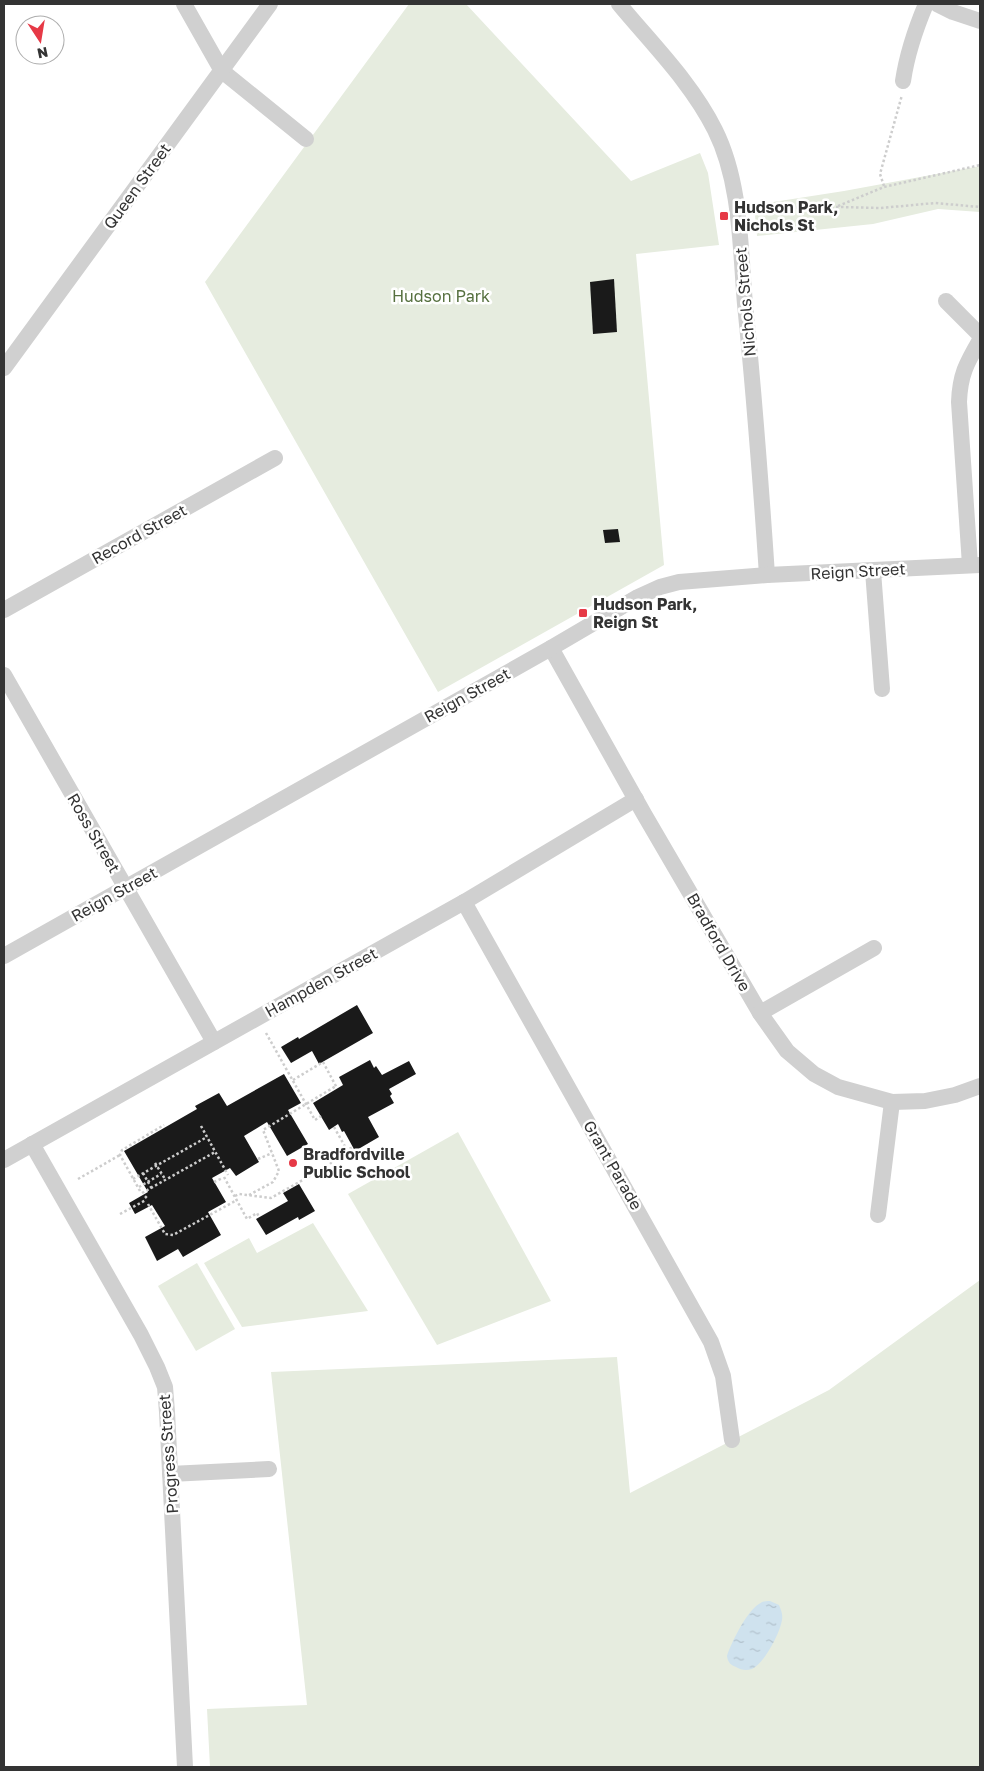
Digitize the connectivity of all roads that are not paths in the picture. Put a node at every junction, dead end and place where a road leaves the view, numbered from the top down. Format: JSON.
{"nodes":[{"id":1,"x":184,"y":4,"type":"edge"},
{"id":2,"x":270,"y":4,"type":"edge"},
{"id":3,"x":618,"y":4,"type":"edge"},
{"id":4,"x":926,"y":4,"type":"edge"},
{"id":5,"x":937,"y":4,"type":"edge"},
{"id":6,"x":980,"y":21,"type":"edge"},
{"id":7,"x":222,"y":71,"type":"junction"},
{"id":8,"x":903,"y":82,"type":"road end"},
{"id":9,"x":306,"y":139,"type":"dead end"},
{"id":10,"x":946,"y":301,"type":"dead end"},
{"id":11,"x":980,"y":335,"type":"edge"},
{"id":12,"x":980,"y":340,"type":"edge"},
{"id":13,"x":5,"y":362,"type":"edge"},
{"id":14,"x":275,"y":458,"type":"dead end"},
{"id":15,"x":975,"y":565,"type":"edge"},
{"id":16,"x":873,"y":571,"type":"junction"},
{"id":17,"x":767,"y":575,"type":"junction"},
{"id":18,"x":4,"y":610,"type":"edge"},
{"id":19,"x":551,"y":648,"type":"junction"},
{"id":20,"x":4,"y":675,"type":"edge"},
{"id":21,"x":882,"y":688,"type":"dead end"},
{"id":22,"x":636,"y":799,"type":"junction"},
{"id":23,"x":125,"y":888,"type":"junction"},
{"id":24,"x":464,"y":902,"type":"junction"},
{"id":25,"x":874,"y":948,"type":"dead end"},
{"id":26,"x":4,"y":956,"type":"edge"},
{"id":27,"x":760,"y":1013,"type":"junction"},
{"id":28,"x":214,"y":1042,"type":"junction"},
{"id":29,"x":980,"y":1086,"type":"edge"},
{"id":30,"x":892,"y":1102,"type":"junction"},
{"id":31,"x":32,"y":1144,"type":"junction"},
{"id":32,"x":4,"y":1160,"type":"edge"},
{"id":33,"x":878,"y":1215,"type":"dead end"},
{"id":34,"x":732,"y":1440,"type":"dead end"},
{"id":35,"x":269,"y":1470,"type":"dead end"},
{"id":36,"x":170,"y":1474,"type":"junction"},
{"id":37,"x":185,"y":1767,"type":"edge"}],
"edges":[{"from":1,"to":7,"type":"street"},
{"from":2,"to":7,"type":"street","name":"Queen Street"},
{"from":3,"to":17,"type":"street","name":"Nichols Street"},
{"from":4,"to":8,"type":"street"},
{"from":5,"to":6,"type":"street"},
{"from":7,"to":9,"type":"street"},
{"from":7,"to":13,"type":"street","name":"Queen Street"},
{"from":10,"to":11,"type":"street"},
{"from":12,"to":15,"type":"street"},
{"from":14,"to":18,"type":"street","name":"Record Street"},
{"from":15,"to":16,"type":"street","name":"Reign Street"},
{"from":16,"to":17,"type":"street","name":"Reign Street"},
{"from":16,"to":21,"type":"street"},
{"from":17,"to":19,"type":"street","name":"Reign Street"},
{"from":19,"to":22,"type":"street","name":"Bradford Drive"},
{"from":19,"to":23,"type":"street","name":"Reign Street"},
{"from":20,"to":23,"type":"street","name":"Ross Street"},
{"from":22,"to":24,"type":"street","name":"Hampden Street"},
{"from":22,"to":27,"type":"street","name":"Bradford Drive"},
{"from":23,"to":26,"type":"street","name":"Reign Street"},
{"from":23,"to":28,"type":"street","name":"Ross Street"},
{"from":24,"to":28,"type":"street","name":"Hampden Street"},
{"from":24,"to":34,"type":"street","name":"Grant Parade"},
{"from":25,"to":27,"type":"street"},
{"from":27,"to":30,"type":"street","name":"Bradford Drive"},
{"from":28,"to":31,"type":"street","name":"Hampden Street"},
{"from":29,"to":30,"type":"street","name":"Bradford Drive"},
{"from":30,"to":33,"type":"street"},
{"from":31,"to":32,"type":"street","name":"Hampden Street"},
{"from":31,"to":36,"type":"street","name":"Progress Street"},
{"from":35,"to":36,"type":"street"},
{"from":36,"to":37,"type":"street","name":"Progress Street"}]}
